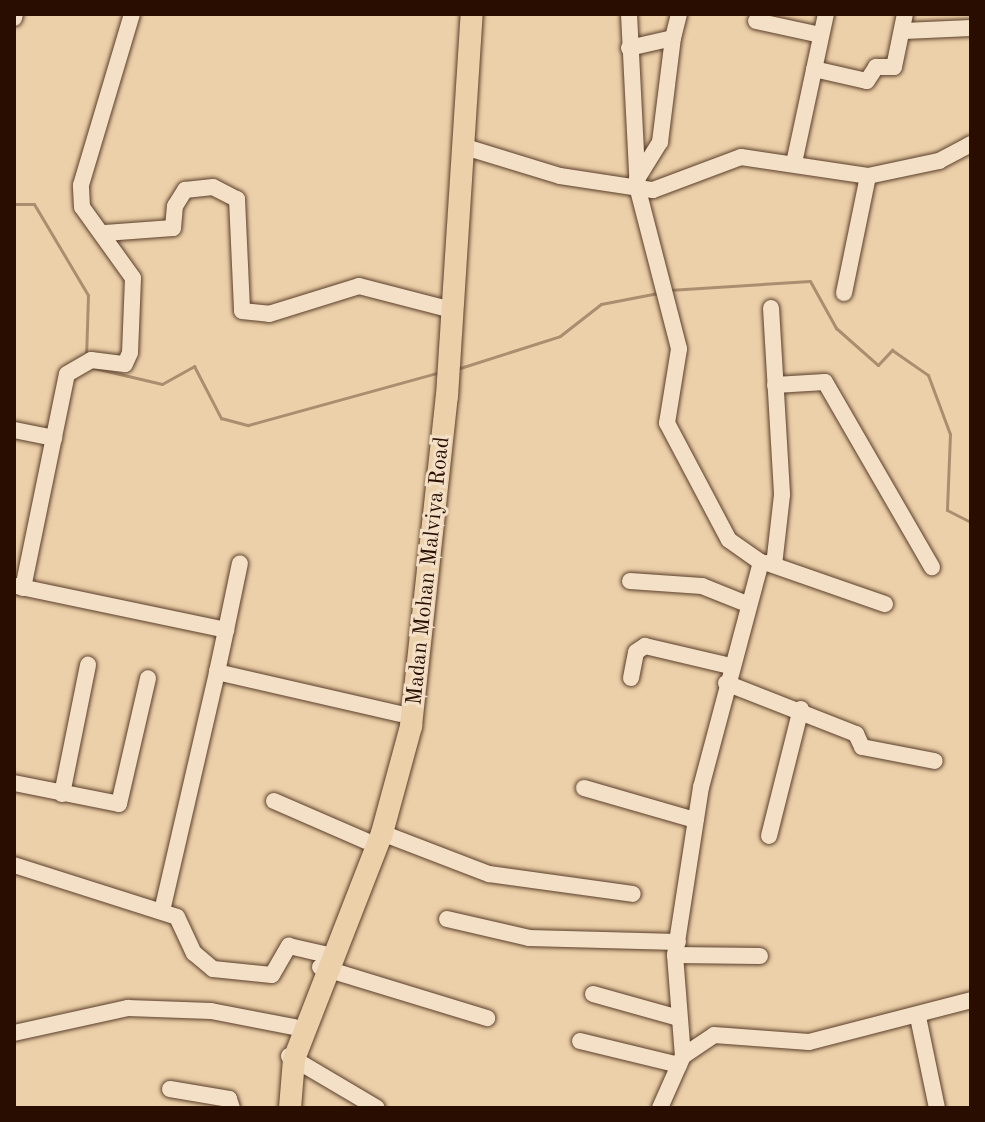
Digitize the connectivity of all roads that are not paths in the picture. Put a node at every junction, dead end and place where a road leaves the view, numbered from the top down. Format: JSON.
{"nodes":[{"id":1,"x":132,"y":14,"type":"edge"},
{"id":2,"x":460,"y":14,"type":"edge"},
{"id":3,"x":472,"y":14,"type":"edge"},
{"id":4,"x":629,"y":14,"type":"edge"},
{"id":5,"x":679,"y":14,"type":"edge"},
{"id":6,"x":826,"y":14,"type":"edge"},
{"id":7,"x":756,"y":21,"type":"dead end"},
{"id":8,"x":905,"y":22,"type":"edge"},
{"id":9,"x":971,"y":28,"type":"edge"},
{"id":10,"x":821,"y":35,"type":"junction"},
{"id":11,"x":673,"y":38,"type":"junction"},
{"id":12,"x":629,"y":48,"type":"junction"},
{"id":13,"x":814,"y":69,"type":"junction"},
{"id":14,"x":971,"y":144,"type":"edge"},
{"id":15,"x":462,"y":146,"type":"junction"},
{"id":16,"x":794,"y":163,"type":"junction"},
{"id":17,"x":868,"y":176,"type":"junction"},
{"id":18,"x":638,"y":184,"type":"junction"},
{"id":19,"x":105,"y":233,"type":"junction"},
{"id":20,"x":844,"y":293,"type":"dead end"},
{"id":21,"x":444,"y":308,"type":"junction"},
{"id":22,"x":771,"y":308,"type":"dead end"},
{"id":23,"x":446,"y":358,"type":"junction"},
{"id":24,"x":775,"y":385,"type":"junction"},
{"id":25,"x":443,"y":398,"type":"junction"},
{"id":26,"x":14,"y":430,"type":"edge"},
{"id":27,"x":54,"y":438,"type":"junction"},
{"id":28,"x":240,"y":563,"type":"dead end"},
{"id":29,"x":768,"y":564,"type":"junction"},
{"id":30,"x":932,"y":567,"type":"dead end"},
{"id":31,"x":630,"y":581,"type":"dead end"},
{"id":32,"x":19,"y":587,"type":"edge"},
{"id":33,"x":747,"y":604,"type":"junction"},
{"id":34,"x":885,"y":604,"type":"dead end"},
{"id":35,"x":226,"y":630,"type":"junction"},
{"id":36,"x":88,"y":665,"type":"dead end"},
{"id":37,"x":730,"y":666,"type":"junction"},
{"id":38,"x":217,"y":672,"type":"junction"},
{"id":39,"x":148,"y":678,"type":"dead end"},
{"id":40,"x":631,"y":678,"type":"dead end"},
{"id":41,"x":726,"y":683,"type":"junction"},
{"id":42,"x":801,"y":709,"type":"junction"},
{"id":43,"x":400,"y":714,"type":"junction"},
{"id":44,"x":935,"y":761,"type":"dead end"},
{"id":45,"x":14,"y":783,"type":"edge"},
{"id":46,"x":584,"y":788,"type":"dead end"},
{"id":47,"x":62,"y":794,"type":"junction"},
{"id":48,"x":274,"y":801,"type":"dead end"},
{"id":49,"x":695,"y":820,"type":"junction"},
{"id":50,"x":769,"y":836,"type":"dead end"},
{"id":51,"x":374,"y":837,"type":"junction"},
{"id":52,"x":14,"y":865,"type":"edge"},
{"id":53,"x":633,"y":894,"type":"dead end"},
{"id":54,"x":162,"y":911,"type":"junction"},
{"id":55,"x":447,"y":919,"type":"dead end"},
{"id":56,"x":677,"y":948,"type":"junction"},
{"id":57,"x":760,"y":956,"type":"dead end"},
{"id":58,"x":324,"y":963,"type":"junction"},
{"id":59,"x":593,"y":994,"type":"dead end"},
{"id":60,"x":971,"y":1000,"type":"edge"},
{"id":61,"x":918,"y":1017,"type":"junction"},
{"id":62,"x":487,"y":1018,"type":"dead end"},
{"id":63,"x":679,"y":1018,"type":"junction"},
{"id":64,"x":294,"y":1027,"type":"junction"},
{"id":65,"x":14,"y":1033,"type":"edge"},
{"id":66,"x":580,"y":1041,"type":"dead end"},
{"id":67,"x":290,"y":1057,"type":"junction"},
{"id":68,"x":681,"y":1060,"type":"junction"},
{"id":69,"x":170,"y":1089,"type":"dead end"},
{"id":70,"x":232,"y":1108,"type":"edge"},
{"id":71,"x":281,"y":1108,"type":"edge"},
{"id":72,"x":290,"y":1108,"type":"edge"},
{"id":73,"x":377,"y":1108,"type":"edge"},
{"id":74,"x":660,"y":1108,"type":"edge"},
{"id":75,"x":937,"y":1108,"type":"edge"}],
"edges":[{"from":1,"to":19,"type":"street"},
{"from":2,"to":21,"type":"highway","name":"Madan Mohan Malviya Road"},
{"from":3,"to":15,"type":"highway","name":"Madan Mohan Malviya Road"},
{"from":4,"to":12,"type":"street"},
{"from":5,"to":11,"type":"street"},
{"from":6,"to":10,"type":"street"},
{"from":7,"to":10,"type":"street"},
{"from":8,"to":9,"type":"street"},
{"from":8,"to":13,"type":"street"},
{"from":10,"to":13,"type":"street"},
{"from":11,"to":12,"type":"street"},
{"from":11,"to":18,"type":"street"},
{"from":12,"to":18,"type":"street"},
{"from":13,"to":16,"type":"street"},
{"from":14,"to":17,"type":"street"},
{"from":15,"to":18,"type":"street"},
{"from":15,"to":23,"type":"highway","name":"Madan Mohan Malviya Road"},
{"from":16,"to":17,"type":"street"},
{"from":16,"to":18,"type":"street"},
{"from":17,"to":20,"type":"street"},
{"from":18,"to":29,"type":"street"},
{"from":19,"to":21,"type":"street"},
{"from":19,"to":27,"type":"street"},
{"from":21,"to":23,"type":"highway","name":"Madan Mohan Malviya Road"},
{"from":22,"to":24,"type":"street"},
{"from":23,"to":25,"type":"highway","name":"Madan Mohan Malviya Road"},
{"from":24,"to":29,"type":"street"},
{"from":24,"to":30,"type":"street"},
{"from":25,"to":43,"type":"highway","name":"Madan Mohan Malviya Road"},
{"from":25,"to":51,"type":"highway","name":"Madan Mohan Malviya Road"},
{"from":26,"to":27,"type":"street"},
{"from":27,"to":32,"type":"street"},
{"from":28,"to":35,"type":"street"},
{"from":29,"to":33,"type":"street"},
{"from":29,"to":34,"type":"street"},
{"from":31,"to":33,"type":"street"},
{"from":32,"to":35,"type":"street"},
{"from":33,"to":37,"type":"street"},
{"from":35,"to":38,"type":"street"},
{"from":36,"to":47,"type":"street"},
{"from":37,"to":40,"type":"street"},
{"from":37,"to":41,"type":"street"},
{"from":38,"to":43,"type":"street"},
{"from":38,"to":54,"type":"street"},
{"from":39,"to":47,"type":"street"},
{"from":41,"to":42,"type":"street"},
{"from":41,"to":49,"type":"street"},
{"from":42,"to":44,"type":"street"},
{"from":42,"to":50,"type":"street"},
{"from":43,"to":51,"type":"highway","name":"Madan Mohan Malviya Road"},
{"from":45,"to":47,"type":"street"},
{"from":46,"to":49,"type":"street"},
{"from":48,"to":51,"type":"street"},
{"from":49,"to":56,"type":"street"},
{"from":51,"to":53,"type":"street"},
{"from":51,"to":58,"type":"highway","name":"Madan Mohan Malviya Road"},
{"from":52,"to":54,"type":"street"},
{"from":54,"to":58,"type":"street"},
{"from":55,"to":56,"type":"street"},
{"from":56,"to":57,"type":"street"},
{"from":56,"to":63,"type":"street"},
{"from":58,"to":62,"type":"street"},
{"from":58,"to":64,"type":"highway","name":"Madan Mohan Malviya Road"},
{"from":58,"to":67,"type":"highway","name":"Madan Mohan Malviya Road"},
{"from":59,"to":63,"type":"street"},
{"from":60,"to":61,"type":"street"},
{"from":61,"to":68,"type":"street"},
{"from":61,"to":75,"type":"street"},
{"from":63,"to":68,"type":"street"},
{"from":64,"to":65,"type":"street"},
{"from":64,"to":67,"type":"highway","name":"Madan Mohan Malviya Road"},
{"from":66,"to":68,"type":"street"},
{"from":67,"to":71,"type":"highway","name":"Madan Mohan Malviya Road"},
{"from":67,"to":72,"type":"highway","name":"Madan Mohan Malviya Road"},
{"from":67,"to":73,"type":"street"},
{"from":68,"to":74,"type":"street"},
{"from":69,"to":70,"type":"street"}]}
